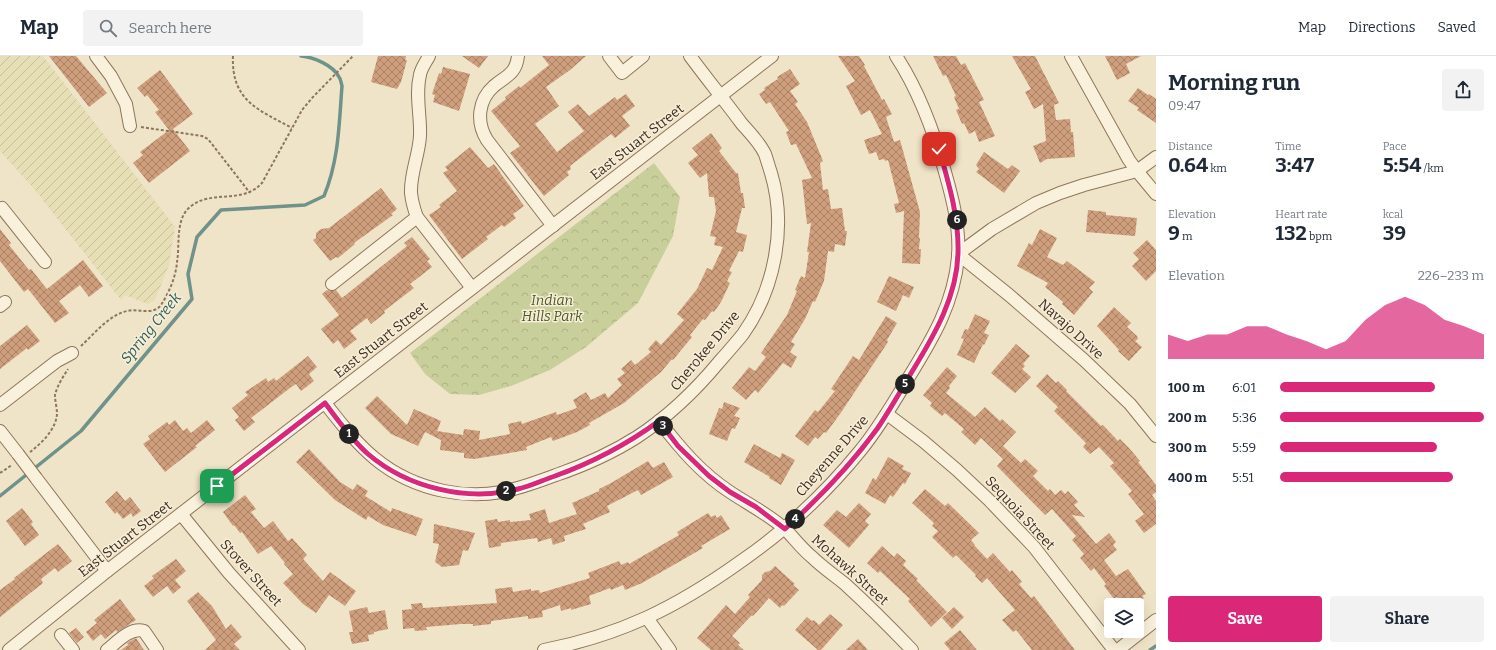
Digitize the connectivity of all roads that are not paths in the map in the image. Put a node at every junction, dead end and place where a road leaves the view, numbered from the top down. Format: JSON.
{"nodes":[{"id":1,"x":96,"y":56,"type":"edge"},
{"id":2,"x":429,"y":56,"type":"edge"},
{"id":3,"x":518,"y":56,"type":"edge"},
{"id":4,"x":609,"y":56,"type":"edge"},
{"id":5,"x":644,"y":56,"type":"edge"},
{"id":6,"x":690,"y":56,"type":"edge"},
{"id":7,"x":771,"y":56,"type":"edge"},
{"id":8,"x":896,"y":56,"type":"edge"},
{"id":9,"x":1071,"y":56,"type":"edge"},
{"id":10,"x":720,"y":96,"type":"junction"},
{"id":11,"x":130,"y":126,"type":"road end"},
{"id":12,"x":1156,"y":157,"type":"edge"},
{"id":13,"x":1137,"y":172,"type":"junction"},
{"id":14,"x":1156,"y":194,"type":"edge"},
{"id":15,"x":1,"y":209,"type":"edge"},
{"id":16,"x":417,"y":217,"type":"junction"},
{"id":17,"x":553,"y":226,"type":"junction"},
{"id":18,"x":958,"y":254,"type":"junction"},
{"id":19,"x":46,"y":262,"type":"dead end"},
{"id":20,"x":332,"y":284,"type":"dead end"},
{"id":21,"x":472,"y":288,"type":"junction"},
{"id":22,"x":72,"y":353,"type":"road end"},
{"id":23,"x":325,"y":403,"type":"junction"},
{"id":24,"x":0,"y":405,"type":"edge"},
{"id":25,"x":887,"y":414,"type":"junction"},
{"id":26,"x":659,"y":421,"type":"junction"},
{"id":27,"x":0,"y":431,"type":"edge"},
{"id":28,"x":1156,"y":436,"type":"edge"},
{"id":29,"x":181,"y":514,"type":"junction"},
{"id":30,"x":785,"y":529,"type":"junction"},
{"id":31,"x":107,"y":571,"type":"junction"},
{"id":32,"x":647,"y":618,"type":"junction"},
{"id":33,"x":1156,"y":620,"type":"edge"},
{"id":34,"x":61,"y":635,"type":"dead end"},
{"id":35,"x":9,"y":650,"type":"edge"},
{"id":36,"x":73,"y":650,"type":"edge"},
{"id":37,"x":107,"y":650,"type":"edge"},
{"id":38,"x":158,"y":650,"type":"edge"},
{"id":39,"x":299,"y":650,"type":"edge"},
{"id":40,"x":544,"y":650,"type":"edge"},
{"id":41,"x":670,"y":650,"type":"edge"},
{"id":42,"x":912,"y":650,"type":"edge"},
{"id":43,"x":1114,"y":650,"type":"edge"},
{"id":44,"x":1118,"y":650,"type":"edge"}],
"edges":[{"from":1,"to":11,"type":"street"},
{"from":2,"to":16,"type":"street"},
{"from":3,"to":17,"type":"street"},
{"from":4,"to":5,"type":"street"},
{"from":6,"to":10,"type":"street","name":"Cherokee Drive"},
{"from":7,"to":10,"type":"street","name":"East Stuart Street"},
{"from":8,"to":18,"type":"street","name":"Cheyenne Drive"},
{"from":9,"to":13,"type":"street"},
{"from":10,"to":17,"type":"street","name":"East Stuart Street"},
{"from":10,"to":26,"type":"street","name":"Cherokee Drive"},
{"from":12,"to":13,"type":"street"},
{"from":13,"to":14,"type":"street"},
{"from":13,"to":18,"type":"street"},
{"from":15,"to":19,"type":"street"},
{"from":16,"to":20,"type":"street"},
{"from":16,"to":21,"type":"street"},
{"from":17,"to":21,"type":"street","name":"East Stuart Street"},
{"from":18,"to":25,"type":"street","name":"Cheyenne Drive"},
{"from":18,"to":28,"type":"street","name":"Navajo Drive"},
{"from":21,"to":23,"type":"street","name":"East Stuart Street"},
{"from":22,"to":24,"type":"street"},
{"from":23,"to":26,"type":"street","name":"Cherokee Drive"},
{"from":23,"to":29,"type":"street","name":"East Stuart Street"},
{"from":25,"to":30,"type":"street","name":"Cheyenne Drive"},
{"from":25,"to":43,"type":"street","name":"Sequoia Street"},
{"from":26,"to":30,"type":"street","name":"Mohawk Street"},
{"from":27,"to":31,"type":"street","bridge":true},
{"from":29,"to":31,"type":"street","name":"East Stuart Street"},
{"from":29,"to":39,"type":"street","name":"Stover Street"},
{"from":30,"to":32,"type":"street","name":"Cheyenne Drive"},
{"from":30,"to":42,"type":"street","name":"Mohawk Street"},
{"from":31,"to":35,"type":"street","name":"East Stuart Street"},
{"from":32,"to":40,"type":"street","name":"Cheyenne Drive"},
{"from":32,"to":41,"type":"street"},
{"from":33,"to":44,"type":"street"},
{"from":34,"to":36,"type":"street"},
{"from":37,"to":38,"type":"street"}]}
